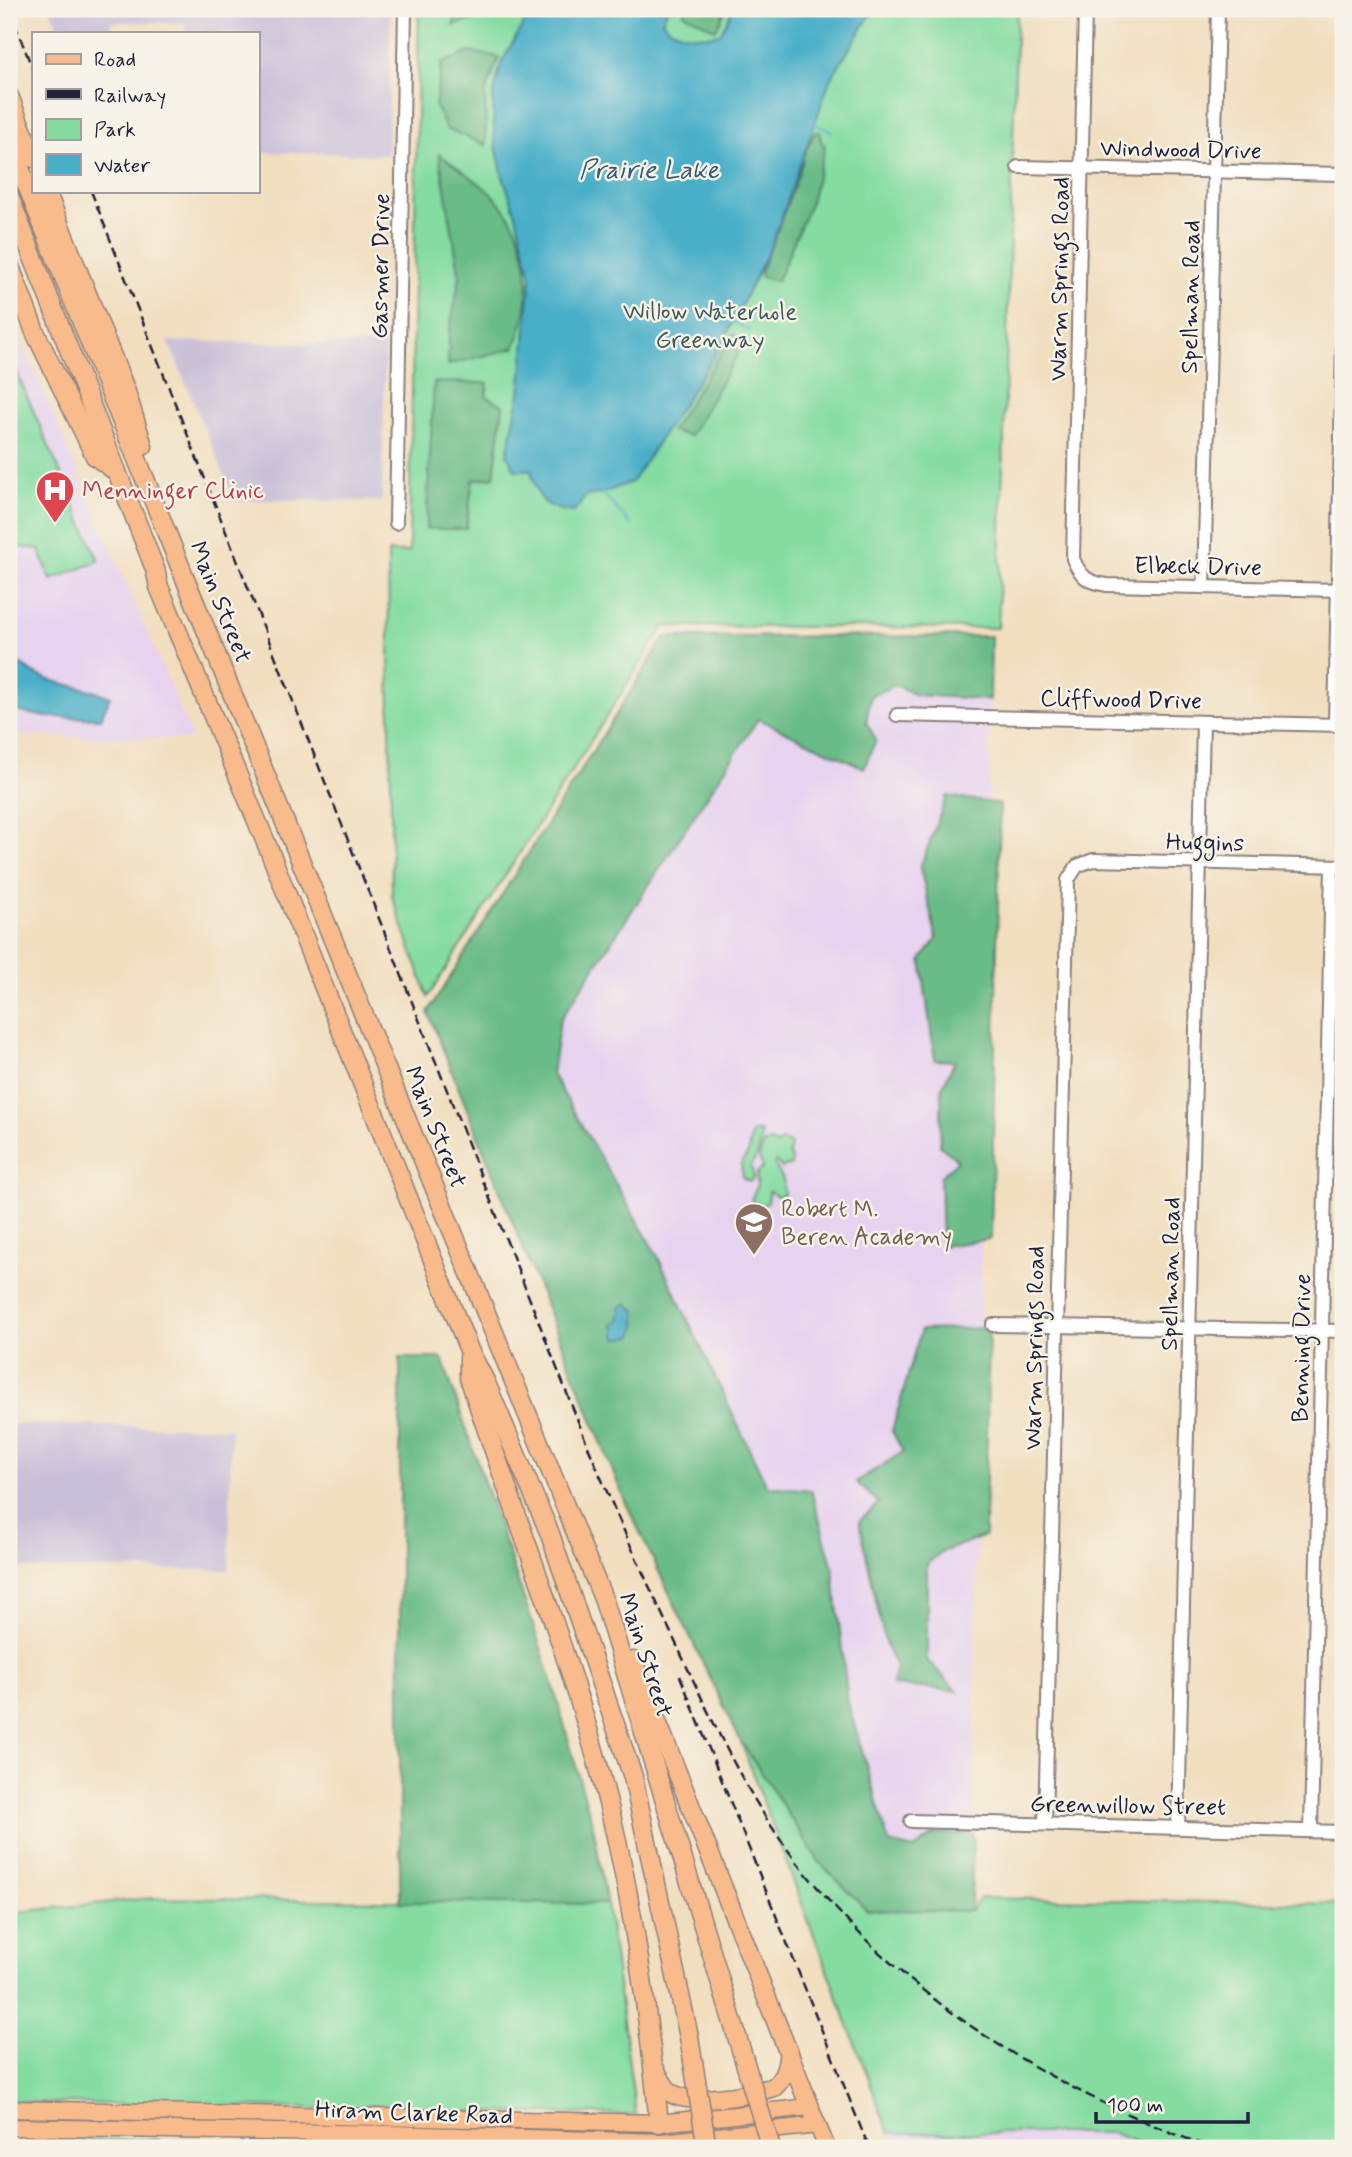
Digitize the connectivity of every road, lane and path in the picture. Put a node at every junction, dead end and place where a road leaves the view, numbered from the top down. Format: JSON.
{"nodes":[{"id":1,"x":405,"y":9,"type":"edge"},
{"id":2,"x":1085,"y":9,"type":"edge"},
{"id":3,"x":1217,"y":9,"type":"edge"},
{"id":4,"x":9,"y":96,"type":"edge"},
{"id":5,"x":9,"y":141,"type":"edge"},
{"id":6,"x":32,"y":155,"type":"edge"},
{"id":7,"x":1018,"y":167,"type":"dead end"},
{"id":8,"x":1083,"y":168,"type":"junction"},
{"id":9,"x":1214,"y":171,"type":"junction"},
{"id":10,"x":1343,"y":174,"type":"edge"},
{"id":11,"x":46,"y":192,"type":"edge"},
{"id":12,"x":9,"y":196,"type":"edge"},
{"id":13,"x":9,"y":264,"type":"edge"},
{"id":14,"x":1343,"y":341,"type":"edge"},
{"id":15,"x":114,"y":470,"type":"junction"},
{"id":16,"x":396,"y":523,"type":"dead end"},
{"id":17,"x":1073,"y":551,"type":"joint"},
{"id":18,"x":184,"y":576,"type":"junction"},
{"id":19,"x":1204,"y":587,"type":"junction"},
{"id":20,"x":1340,"y":589,"type":"edge"},
{"id":21,"x":897,"y":715,"type":"dead end"},
{"id":22,"x":1203,"y":722,"type":"junction"},
{"id":23,"x":1339,"y":725,"type":"edge"},
{"id":24,"x":1200,"y":862,"type":"junction"},
{"id":25,"x":1338,"y":866,"type":"edge"},
{"id":26,"x":1070,"y":874,"type":"joint"},
{"id":27,"x":993,"y":1325,"type":"dead end"},
{"id":28,"x":1056,"y":1325,"type":"junction"},
{"id":29,"x":1189,"y":1328,"type":"junction"},
{"id":30,"x":1322,"y":1330,"type":"junction"},
{"id":31,"x":1343,"y":1331,"type":"edge"},
{"id":32,"x":469,"y":1350,"type":"junction"},
{"id":33,"x":593,"y":1573,"type":"junction"},
{"id":34,"x":911,"y":1821,"type":"dead end"},
{"id":35,"x":1045,"y":1824,"type":"junction"},
{"id":36,"x":1178,"y":1827,"type":"junction"},
{"id":37,"x":1311,"y":1830,"type":"junction"},
{"id":38,"x":1343,"y":1832,"type":"edge"},
{"id":39,"x":789,"y":2052,"type":"junction"},
{"id":40,"x":653,"y":2066,"type":"junction"},
{"id":41,"x":810,"y":2107,"type":"junction"},
{"id":42,"x":9,"y":2109,"type":"edge"},
{"id":43,"x":27,"y":2109,"type":"junction"},
{"id":44,"x":167,"y":2112,"type":"junction"},
{"id":45,"x":325,"y":2116,"type":"junction"},
{"id":46,"x":488,"y":2119,"type":"junction"},
{"id":47,"x":659,"y":2123,"type":"junction"},
{"id":48,"x":818,"y":2125,"type":"junction"},
{"id":49,"x":9,"y":2127,"type":"edge"},
{"id":50,"x":26,"y":2127,"type":"junction"},
{"id":51,"x":167,"y":2130,"type":"junction"},
{"id":52,"x":324,"y":2132,"type":"junction"},
{"id":53,"x":488,"y":2138,"type":"junction"},
{"id":54,"x":662,"y":2145,"type":"edge"},
{"id":55,"x":707,"y":2148,"type":"edge"},
{"id":56,"x":771,"y":2148,"type":"edge"},
{"id":57,"x":827,"y":2148,"type":"edge"}],
"edges":[{"from":1,"to":16,"type":"street","name":"Gasmer Drive"},
{"from":2,"to":8,"type":"street","name":"Warm Springs Road"},
{"from":3,"to":9,"type":"street","name":"Spellman Road"},
{"from":4,"to":6,"type":"highway"},
{"from":5,"to":18,"type":"highway","name":"Main Street"},
{"from":7,"to":8,"type":"street","name":"Windwood Drive"},
{"from":8,"to":9,"type":"street","name":"Windwood Drive"},
{"from":8,"to":17,"type":"street","name":"Warm Springs Road"},
{"from":9,"to":10,"type":"street","name":"Windwood Drive"},
{"from":9,"to":19,"type":"street","name":"Spellman Road"},
{"from":11,"to":18,"type":"highway"},
{"from":12,"to":15,"type":"highway","name":"Main Street"},
{"from":13,"to":15,"type":"highway"},
{"from":14,"to":20,"type":"street"},
{"from":15,"to":32,"type":"highway","name":"Main Street"},
{"from":17,"to":19,"type":"street","name":"Elbeck Drive"},
{"from":18,"to":33,"type":"highway","name":"Main Street"},
{"from":19,"to":20,"type":"street","name":"Elbeck Drive"},
{"from":20,"to":23,"type":"street"},
{"from":21,"to":22,"type":"street","name":"Cliffwood Drive"},
{"from":22,"to":23,"type":"street","name":"Cliffwood Drive"},
{"from":22,"to":24,"type":"street","name":"Spellman Road"},
{"from":24,"to":25,"type":"street","name":"Huggins"},
{"from":24,"to":26,"type":"street","name":"Huggins"},
{"from":24,"to":29,"type":"street","name":"Spellman Road"},
{"from":25,"to":30,"type":"street","name":"Benning Drive"},
{"from":26,"to":28,"type":"street","name":"Warm Springs Road"},
{"from":27,"to":28,"type":"street"},
{"from":28,"to":29,"type":"street"},
{"from":28,"to":35,"type":"street","name":"Warm Springs Road"},
{"from":29,"to":30,"type":"street"},
{"from":29,"to":36,"type":"street","name":"Spellman Road"},
{"from":30,"to":31,"type":"street"},
{"from":30,"to":37,"type":"street","name":"Benning Drive"},
{"from":32,"to":40,"type":"highway"},
{"from":32,"to":55,"type":"highway","name":"Main Street","bridge":true},
{"from":33,"to":39,"type":"highway"},
{"from":33,"to":56,"type":"highway","name":"Main Street","bridge":true},
{"from":34,"to":35,"type":"street","name":"Greenwillow Street"},
{"from":35,"to":36,"type":"street","name":"Greenwillow Street"},
{"from":36,"to":37,"type":"street","name":"Greenwillow Street"},
{"from":37,"to":38,"type":"street","name":"Greenwillow Street"},
{"from":39,"to":40,"type":"highway"},
{"from":39,"to":41,"type":"highway"},
{"from":40,"to":47,"type":"highway"},
{"from":41,"to":47,"type":"main road","name":"Hiram Clarke Road"},
{"from":41,"to":48,"type":"main road"},
{"from":42,"to":43,"type":"main road","name":"Hiram Clarke Road"},
{"from":43,"to":44,"type":"main road","name":"Hiram Clarke Road"},
{"from":43,"to":50,"type":"main road"},
{"from":44,"to":45,"type":"main road","name":"Hiram Clarke Road"},
{"from":44,"to":51,"type":"main road"},
{"from":45,"to":46,"type":"main road","name":"Hiram Clarke Road"},
{"from":45,"to":52,"type":"main road"},
{"from":46,"to":47,"type":"main road","name":"Hiram Clarke Road"},
{"from":46,"to":53,"type":"main road"},
{"from":47,"to":54,"type":"main road"},
{"from":48,"to":54,"type":"main road","name":"Hiram Clarke Road"},
{"from":48,"to":57,"type":"main road"},
{"from":49,"to":50,"type":"main road","name":"Hiram Clarke Road"},
{"from":50,"to":51,"type":"main road","name":"Hiram Clarke Road"},
{"from":51,"to":52,"type":"main road","name":"Hiram Clarke Road"},
{"from":52,"to":53,"type":"main road","name":"Hiram Clarke Road"},
{"from":53,"to":54,"type":"main road","name":"Hiram Clarke Road"}]}
